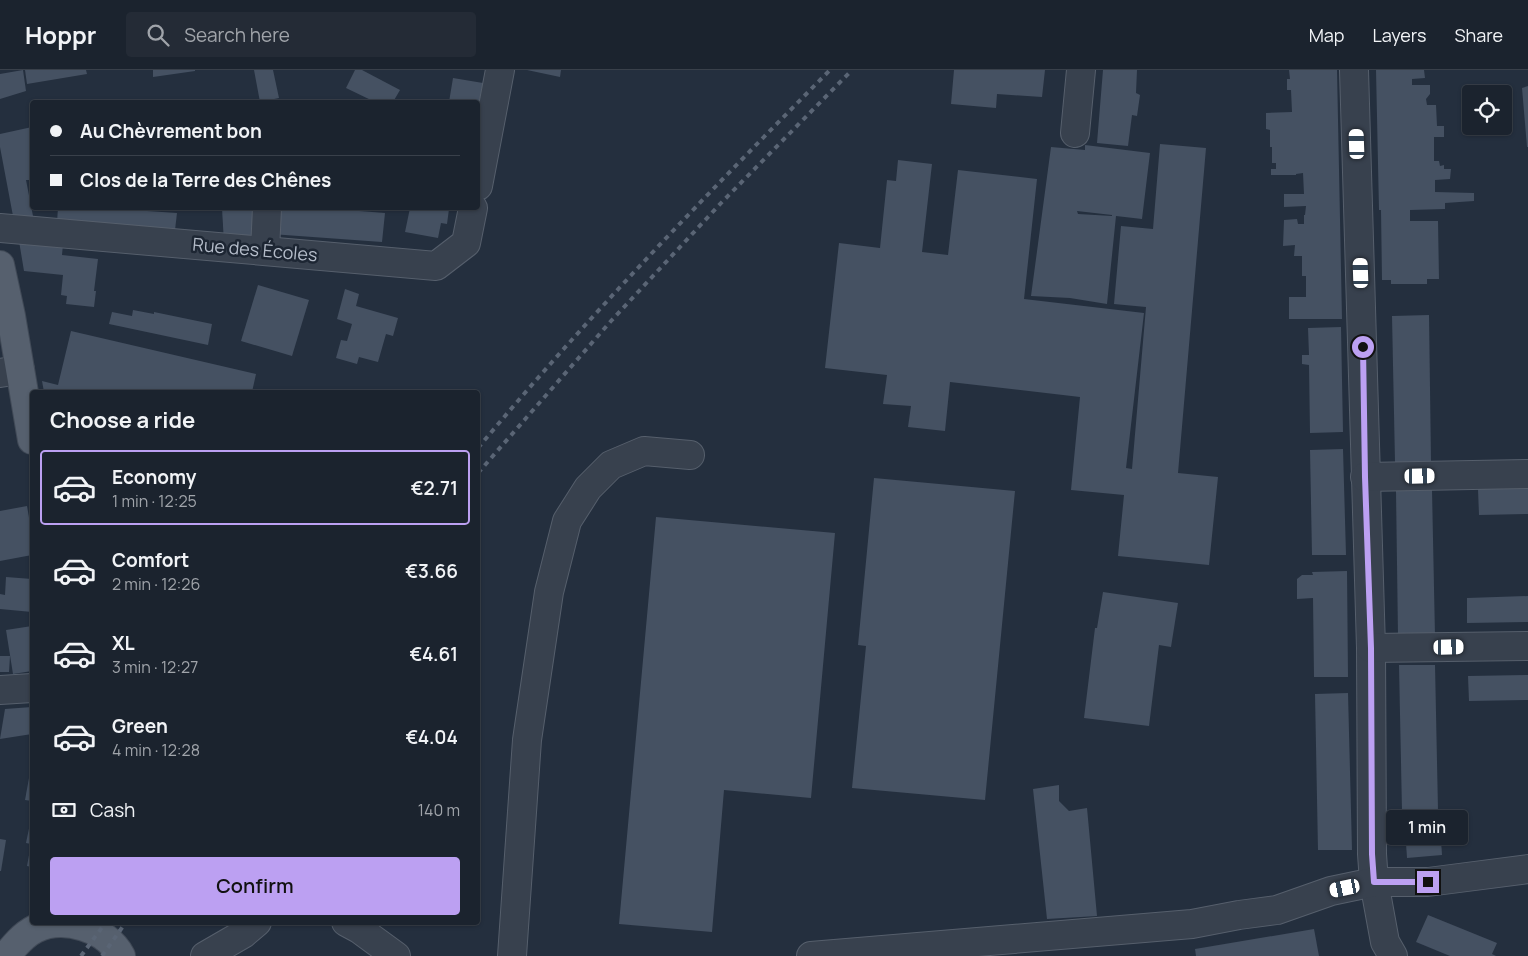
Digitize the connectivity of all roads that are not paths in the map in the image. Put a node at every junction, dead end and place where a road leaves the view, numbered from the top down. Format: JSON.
{"nodes":[{"id":1,"x":500,"y":70,"type":"edge"},
{"id":2,"x":1080,"y":70,"type":"edge"},
{"id":3,"x":1354,"y":70,"type":"edge"},
{"id":4,"x":1075,"y":133,"type":"dead end"},
{"id":5,"x":480,"y":175,"type":"edge"},
{"id":6,"x":266,"y":210,"type":"edge"},
{"id":7,"x":473,"y":210,"type":"edge"},
{"id":8,"x":0,"y":228,"type":"edge"},
{"id":9,"x":265,"y":250,"type":"junction"},
{"id":10,"x":0,"y":265,"type":"edge"},
{"id":11,"x":10,"y":372,"type":"edge"},
{"id":12,"x":30,"y":434,"type":"edge"},
{"id":13,"x":690,"y":455,"type":"dead end"},
{"id":14,"x":1528,"y":474,"type":"edge"},
{"id":15,"x":1365,"y":477,"type":"junction"},
{"id":16,"x":1528,"y":646,"type":"edge"},
{"id":17,"x":1371,"y":648,"type":"junction"},
{"id":18,"x":30,"y":688,"type":"edge"},
{"id":19,"x":0,"y":690,"type":"edge"},
{"id":20,"x":1528,"y":869,"type":"edge"},
{"id":21,"x":1374,"y":882,"type":"junction"},
{"id":22,"x":75,"y":925,"type":"edge"},
{"id":23,"x":254,"y":925,"type":"edge"},
{"id":24,"x":351,"y":925,"type":"edge"},
{"id":25,"x":38,"y":926,"type":"edge"},
{"id":26,"x":113,"y":943,"type":"edge"},
{"id":27,"x":512,"y":955,"type":"edge"},
{"id":28,"x":6,"y":956,"type":"edge"},
{"id":29,"x":205,"y":956,"type":"edge"},
{"id":30,"x":396,"y":956,"type":"edge"},
{"id":31,"x":811,"y":956,"type":"edge"},
{"id":32,"x":1393,"y":956,"type":"edge"}],
"edges":[{"from":1,"to":5,"type":"street"},
{"from":2,"to":4,"type":"street"},
{"from":3,"to":15,"type":"street"},
{"from":6,"to":9,"type":"street"},
{"from":7,"to":9,"type":"street","name":"Rue des Écoles"},
{"from":8,"to":9,"type":"street","name":"Rue des Écoles"},
{"from":10,"to":11,"type":"main road"},
{"from":11,"to":12,"type":"main road"},
{"from":13,"to":27,"type":"street"},
{"from":14,"to":15,"type":"street"},
{"from":15,"to":17,"type":"street"},
{"from":16,"to":17,"type":"street"},
{"from":17,"to":21,"type":"street"},
{"from":18,"to":19,"type":"street"},
{"from":20,"to":21,"type":"street"},
{"from":21,"to":31,"type":"street"},
{"from":21,"to":32,"type":"street"},
{"from":22,"to":26,"type":"main road"},
{"from":23,"to":29,"type":"street"},
{"from":24,"to":30,"type":"street"},
{"from":25,"to":28,"type":"main road"}]}
